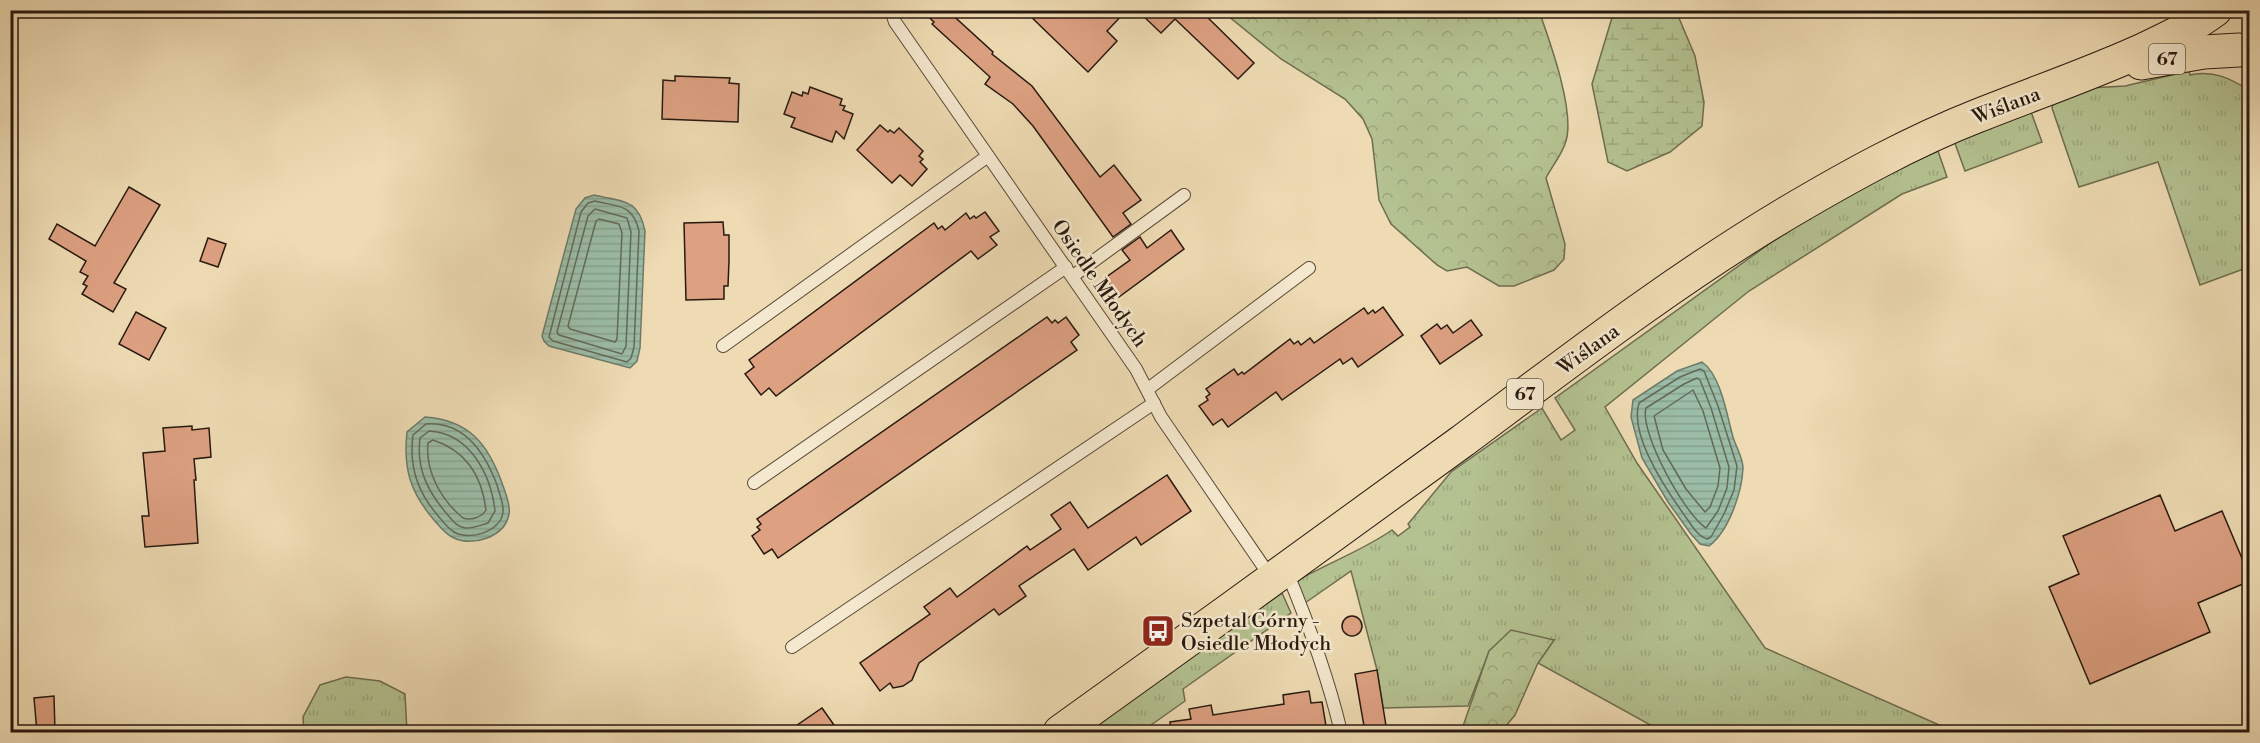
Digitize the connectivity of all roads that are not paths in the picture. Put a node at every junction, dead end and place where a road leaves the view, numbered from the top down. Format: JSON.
{"nodes":[{"id":1,"x":891,"y":10,"type":"edge"},
{"id":2,"x":2215,"y":10,"type":"edge"},
{"id":3,"x":2227,"y":10,"type":"edge"},
{"id":4,"x":2245,"y":54,"type":"edge"},
{"id":5,"x":2095,"y":72,"type":"junction"},
{"id":6,"x":988,"y":156,"type":"junction"},
{"id":7,"x":1184,"y":195,"type":"dead end"},
{"id":8,"x":1310,"y":268,"type":"dead end"},
{"id":9,"x":1070,"y":272,"type":"junction"},
{"id":10,"x":723,"y":346,"type":"dead end"},
{"id":11,"x":1148,"y":389,"type":"junction"},
{"id":12,"x":1154,"y":403,"type":"junction"},
{"id":13,"x":754,"y":483,"type":"dead end"},
{"id":14,"x":1279,"y":575,"type":"junction"},
{"id":15,"x":792,"y":647,"type":"dead end"},
{"id":16,"x":1060,"y":732,"type":"edge"},
{"id":17,"x":1341,"y":732,"type":"edge"}],
"edges":[{"from":1,"to":6,"type":"lane","name":"Osiedle Młodych"},
{"from":2,"to":5,"type":"main road","name":"Wiślana","number":"67"},
{"from":3,"to":4,"type":"main road","number":"67"},
{"from":4,"to":5,"type":"main road","name":"Wiślana","number":"67"},
{"from":5,"to":14,"type":"main road","name":"Wiślana","number":"67"},
{"from":6,"to":9,"type":"lane","name":"Osiedle Młodych"},
{"from":6,"to":10,"type":"lane"},
{"from":7,"to":9,"type":"lane"},
{"from":8,"to":11,"type":"lane"},
{"from":9,"to":11,"type":"lane","name":"Osiedle Młodych"},
{"from":9,"to":13,"type":"lane"},
{"from":11,"to":12,"type":"lane","name":"Osiedle Młodych"},
{"from":12,"to":14,"type":"lane","name":"Osiedle Młodych"},
{"from":12,"to":15,"type":"lane"},
{"from":14,"to":16,"type":"main road","name":"Wiślana","number":"67"},
{"from":14,"to":17,"type":"lane","name":"Osiedle Młodych"}]}
